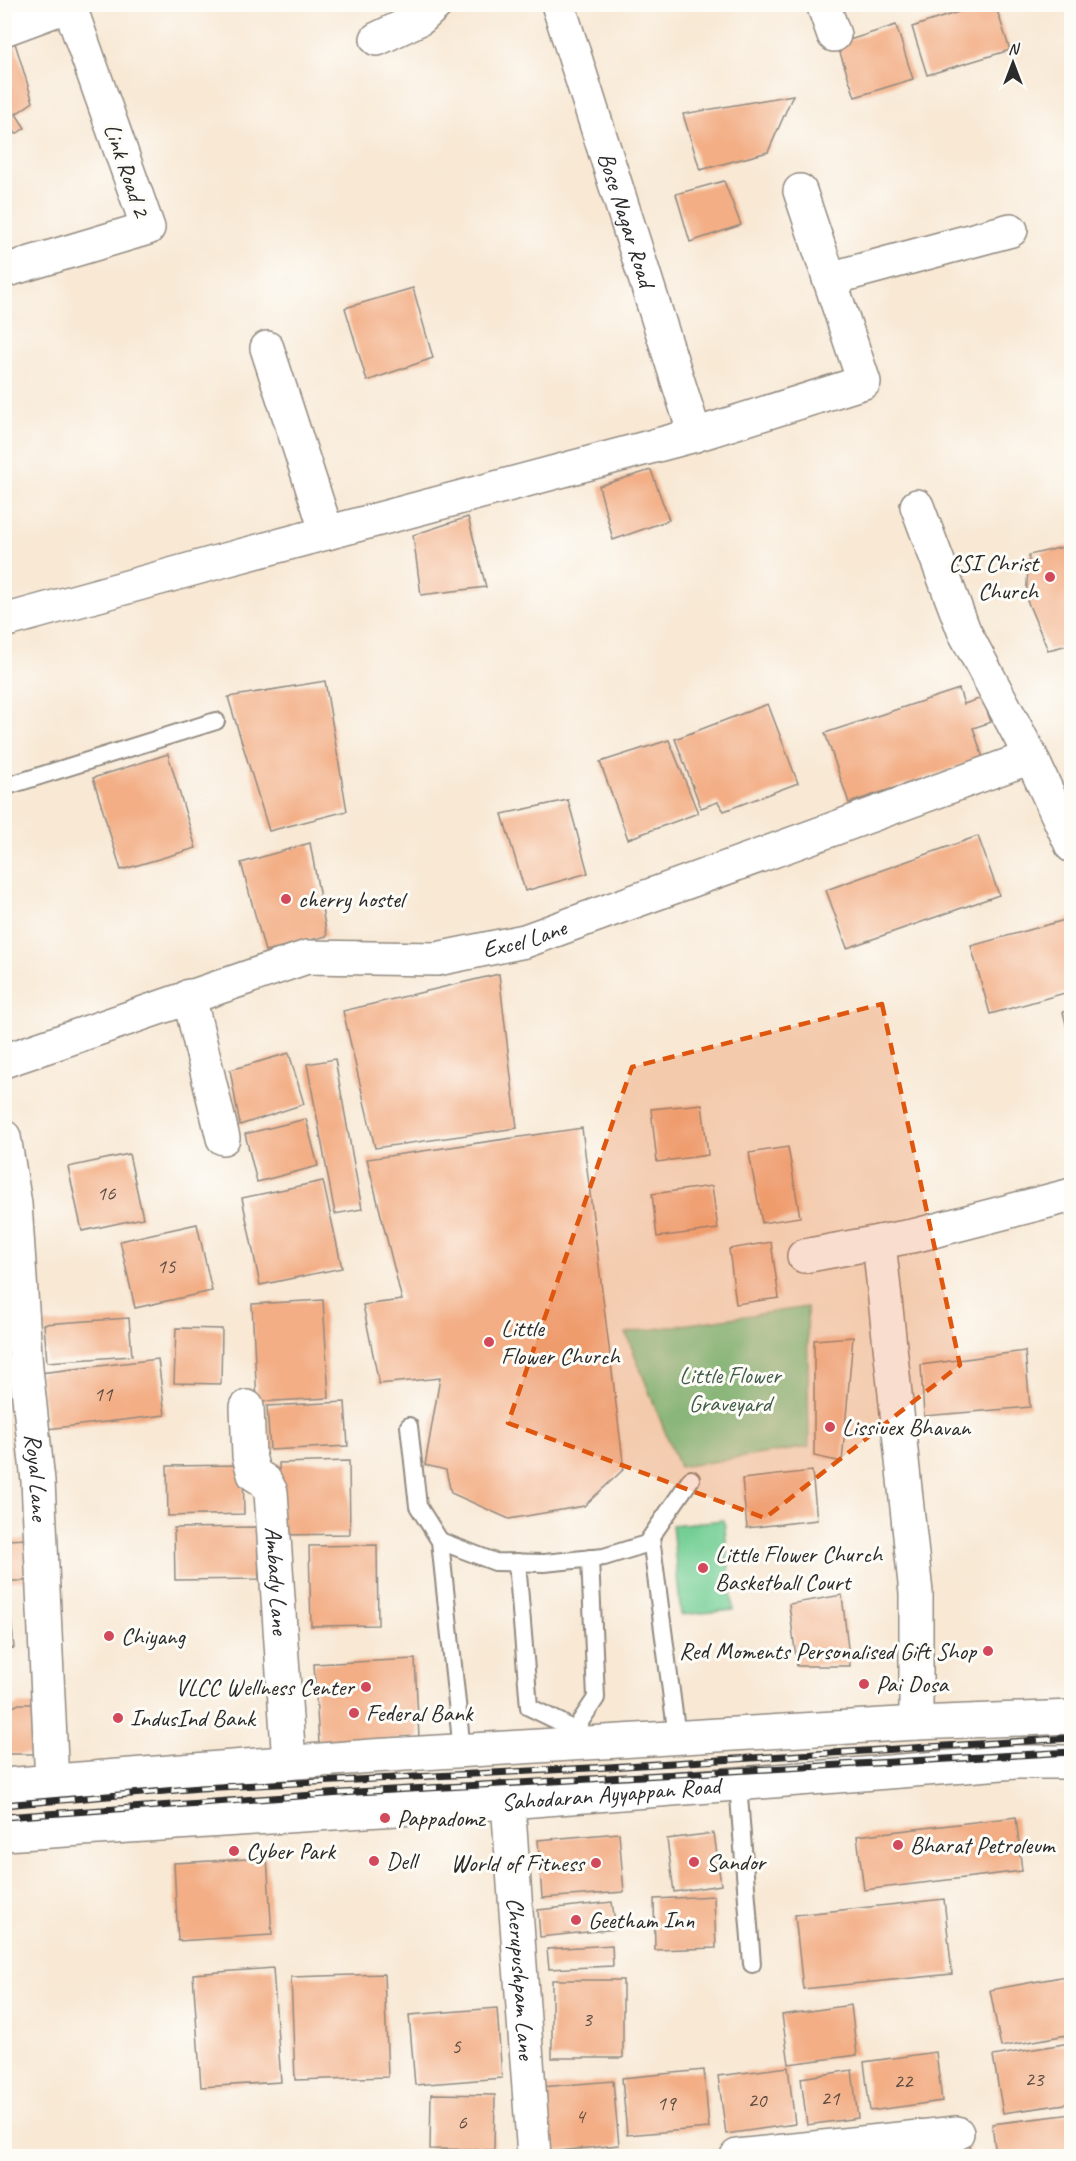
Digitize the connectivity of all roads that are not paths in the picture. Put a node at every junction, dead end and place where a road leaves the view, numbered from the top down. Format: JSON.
{"nodes":[{"id":1,"x":436,"y":4,"type":"edge"},
{"id":2,"x":558,"y":4,"type":"edge"},
{"id":3,"x":69,"y":5,"type":"edge"},
{"id":4,"x":4,"y":29,"type":"edge"},
{"id":5,"x":377,"y":39,"type":"dead end"},
{"id":6,"x":800,"y":191,"type":"dead end"},
{"id":7,"x":1011,"y":230,"type":"dead end"},
{"id":8,"x":4,"y":271,"type":"edge"},
{"id":9,"x":829,"y":279,"type":"junction"},
{"id":10,"x":267,"y":348,"type":"dead end"},
{"id":11,"x":695,"y":435,"type":"junction"},
{"id":12,"x":917,"y":506,"type":"dead end"},
{"id":13,"x":327,"y":533,"type":"junction"},
{"id":14,"x":4,"y":621,"type":"edge"},
{"id":15,"x":216,"y":721,"type":"dead end"},
{"id":16,"x":1031,"y":758,"type":"junction"},
{"id":17,"x":4,"y":787,"type":"edge"},
{"id":18,"x":1071,"y":846,"type":"edge"},
{"id":19,"x":189,"y":996,"type":"junction"},
{"id":20,"x":4,"y":1061,"type":"edge"},
{"id":21,"x":4,"y":1137,"type":"edge"},
{"id":22,"x":223,"y":1138,"type":"dead end"},
{"id":23,"x":1071,"y":1195,"type":"edge"},
{"id":24,"x":879,"y":1242,"type":"junction"},
{"id":25,"x":804,"y":1256,"type":"dead end"},
{"id":26,"x":247,"y":1407,"type":"dead end"},
{"id":27,"x":409,"y":1426,"type":"dead end"},
{"id":28,"x":691,"y":1479,"type":"dead end"},
{"id":29,"x":651,"y":1538,"type":"junction"},
{"id":30,"x":440,"y":1541,"type":"junction"},
{"id":31,"x":590,"y":1558,"type":"junction"},
{"id":32,"x":517,"y":1562,"type":"junction"},
{"id":33,"x":1071,"y":1717,"type":"edge"},
{"id":34,"x":916,"y":1722,"type":"junction"},
{"id":35,"x":574,"y":1737,"type":"junction"},
{"id":36,"x":677,"y":1737,"type":"junction"},
{"id":37,"x":462,"y":1751,"type":"junction"},
{"id":38,"x":1071,"y":1762,"type":"edge"},
{"id":39,"x":289,"y":1763,"type":"junction"},
{"id":40,"x":52,"y":1782,"type":"junction"},
{"id":41,"x":738,"y":1784,"type":"junction"},
{"id":42,"x":4,"y":1785,"type":"edge"},
{"id":43,"x":508,"y":1802,"type":"junction"},
{"id":44,"x":54,"y":1830,"type":"junction"},
{"id":45,"x":4,"y":1834,"type":"edge"},
{"id":46,"x":752,"y":1964,"type":"dead end"},
{"id":47,"x":957,"y":2133,"type":"dead end"},
{"id":48,"x":534,"y":2157,"type":"edge"},
{"id":49,"x":737,"y":2157,"type":"edge"}],
"edges":[{"from":1,"to":5,"type":"street"},
{"from":2,"to":11,"type":"street","name":"Bose Nagar Road"},
{"from":3,"to":4,"type":"street"},
{"from":3,"to":8,"type":"street","name":"Link Road 2"},
{"from":6,"to":9,"type":"street"},
{"from":7,"to":9,"type":"street"},
{"from":9,"to":11,"type":"street"},
{"from":10,"to":13,"type":"street"},
{"from":11,"to":13,"type":"street"},
{"from":12,"to":16,"type":"street"},
{"from":13,"to":14,"type":"street"},
{"from":15,"to":17,"type":"lane"},
{"from":16,"to":18,"type":"street"},
{"from":16,"to":19,"type":"street","name":"Excel Lane"},
{"from":19,"to":20,"type":"street","name":"Excel Lane"},
{"from":19,"to":22,"type":"street"},
{"from":21,"to":40,"type":"street","name":"Royal Lane"},
{"from":23,"to":24,"type":"street"},
{"from":24,"to":25,"type":"street"},
{"from":24,"to":34,"type":"street"},
{"from":26,"to":39,"type":"street","name":"Ambady Lane"},
{"from":27,"to":30,"type":"lane"},
{"from":28,"to":29,"type":"lane"},
{"from":29,"to":31,"type":"lane"},
{"from":29,"to":36,"type":"lane"},
{"from":30,"to":32,"type":"lane"},
{"from":30,"to":37,"type":"lane"},
{"from":31,"to":32,"type":"lane"},
{"from":31,"to":35,"type":"lane"},
{"from":32,"to":35,"type":"lane"},
{"from":33,"to":34,"type":"street"},
{"from":34,"to":36,"type":"street"},
{"from":35,"to":36,"type":"street"},
{"from":35,"to":37,"type":"street"},
{"from":37,"to":39,"type":"street"},
{"from":38,"to":41,"type":"street","name":"Sahodaran Ayyappan Road"},
{"from":39,"to":40,"type":"street"},
{"from":40,"to":42,"type":"street"},
{"from":40,"to":44,"type":"street","name":"Royal Lane"},
{"from":41,"to":43,"type":"street","name":"Sahodaran Ayyappan Road"},
{"from":41,"to":46,"type":"lane"},
{"from":43,"to":44,"type":"street","name":"Sahodaran Ayyappan Road"},
{"from":43,"to":48,"type":"street","name":"Cherupushpam Lane"},
{"from":44,"to":45,"type":"street","name":"Sahodaran Ayyappan Road"},
{"from":47,"to":49,"type":"street"}]}
